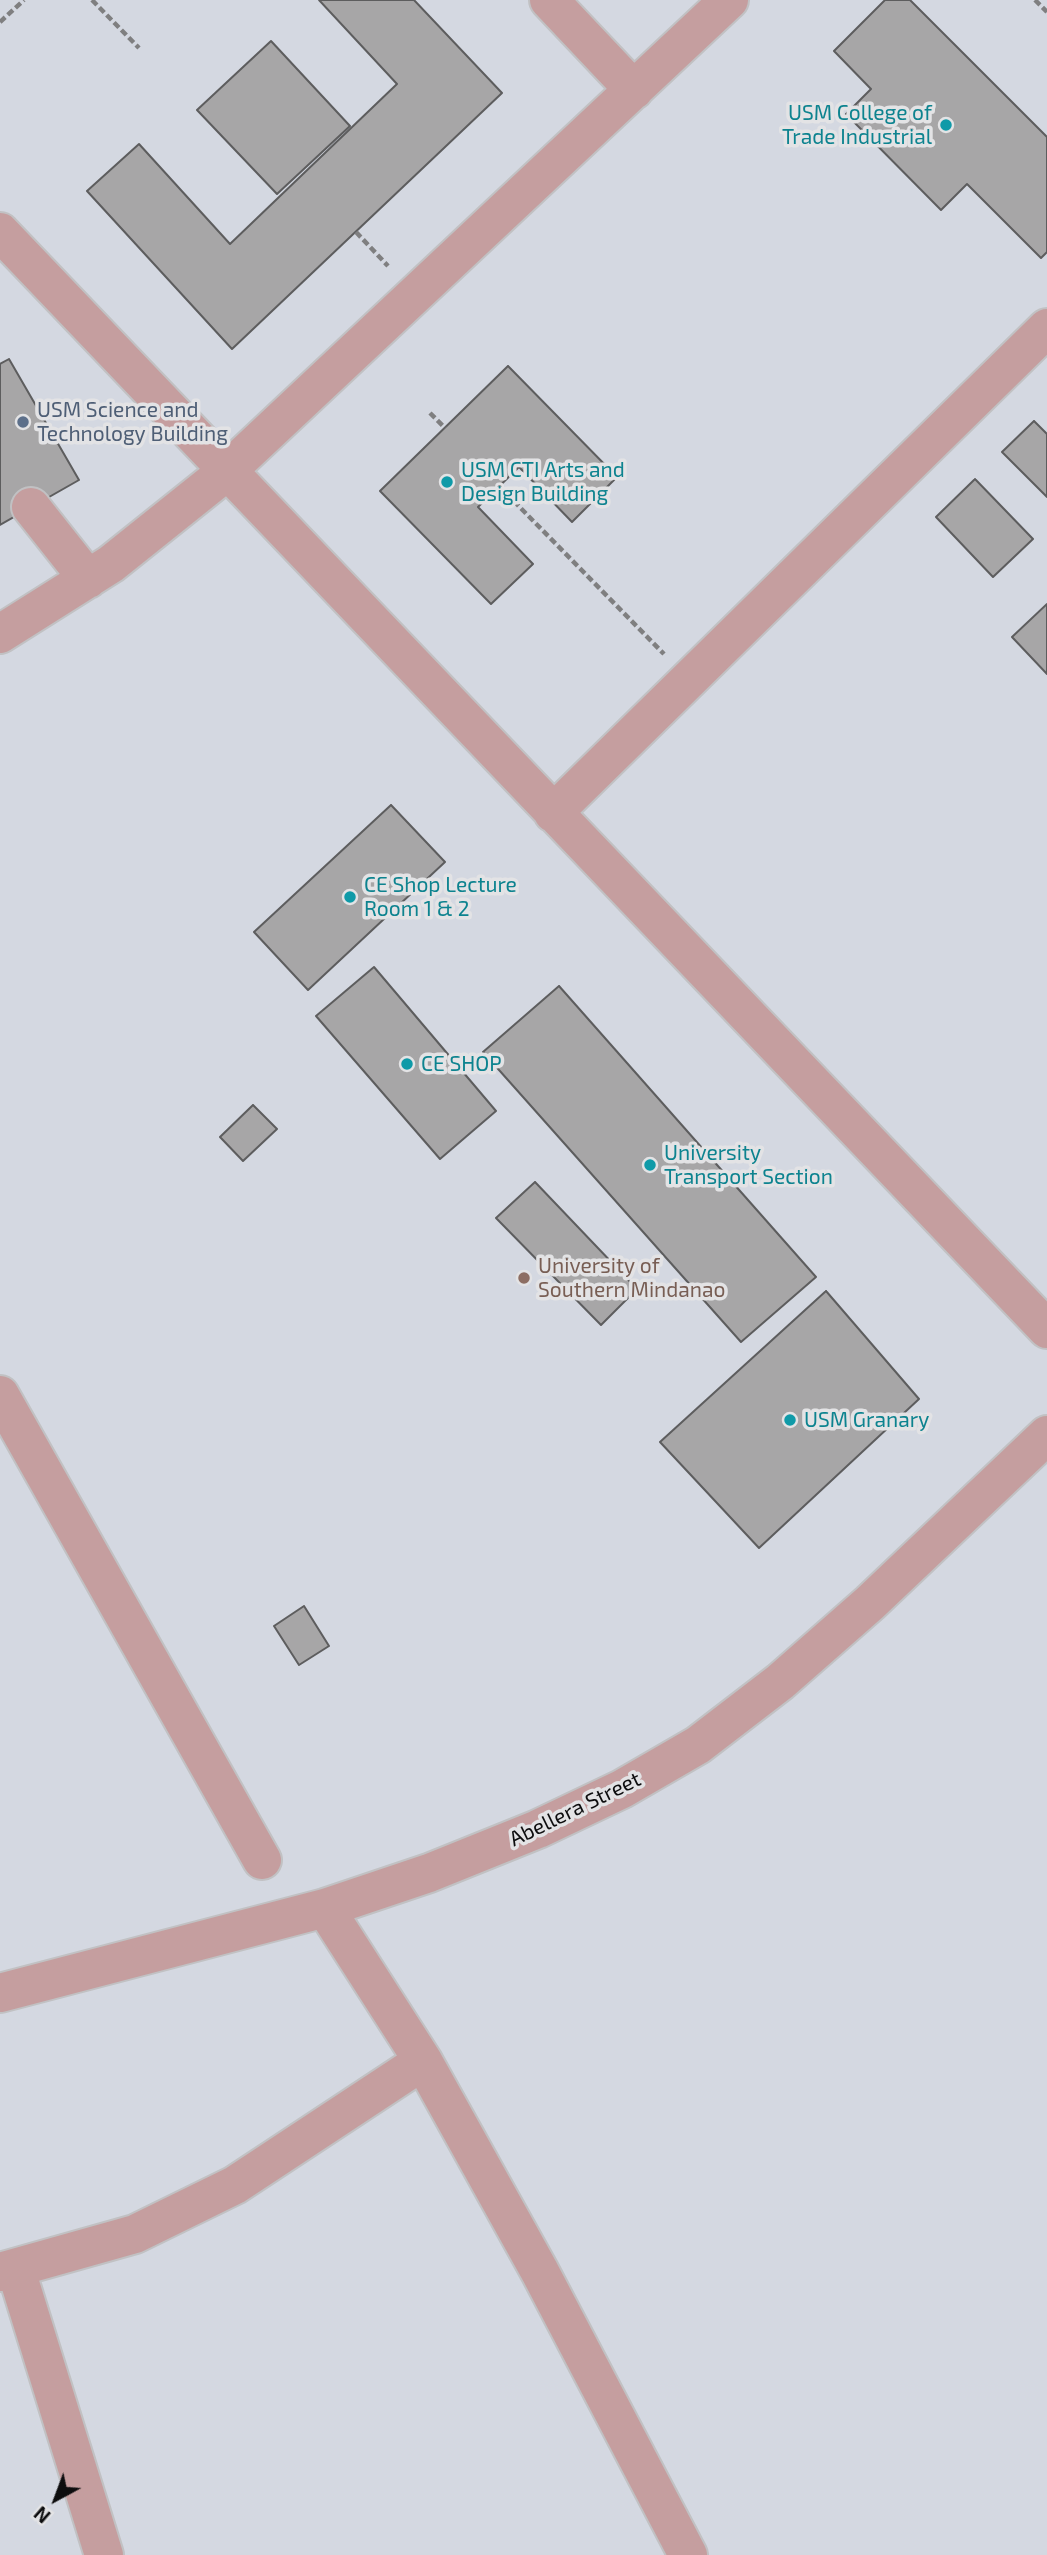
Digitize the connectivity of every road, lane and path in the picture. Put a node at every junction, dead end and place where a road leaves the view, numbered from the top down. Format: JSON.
{"nodes":[{"id":1,"x":24,"y":0,"type":"edge"},
{"id":2,"x":92,"y":0,"type":"edge"},
{"id":3,"x":550,"y":0,"type":"edge"},
{"id":4,"x":729,"y":0,"type":"edge"},
{"id":5,"x":1035,"y":0,"type":"edge"},
{"id":6,"x":1047,"y":12,"type":"edge"},
{"id":7,"x":0,"y":22,"type":"edge"},
{"id":8,"x":139,"y":48,"type":"dead end"},
{"id":9,"x":634,"y":90,"type":"junction"},
{"id":10,"x":0,"y":232,"type":"edge"},
{"id":11,"x":356,"y":232,"type":"dead end"},
{"id":12,"x":415,"y":295,"type":"junction"},
{"id":13,"x":1047,"y":328,"type":"edge"},
{"id":14,"x":430,"y":413,"type":"dead end"},
{"id":15,"x":445,"y":428,"type":"dead end"},
{"id":16,"x":226,"y":472,"type":"junction"},
{"id":17,"x":499,"y":486,"type":"dead end"},
{"id":18,"x":31,"y":507,"type":"dead end"},
{"id":19,"x":88,"y":579,"type":"junction"},
{"id":20,"x":0,"y":634,"type":"edge"},
{"id":21,"x":689,"y":680,"type":"junction"},
{"id":22,"x":553,"y":813,"type":"junction"},
{"id":23,"x":1047,"y":1329,"type":"edge"},
{"id":24,"x":0,"y":1395,"type":"edge"},
{"id":25,"x":1047,"y":1435,"type":"edge"},
{"id":26,"x":262,"y":1860,"type":"dead end"},
{"id":27,"x":326,"y":1908,"type":"junction"},
{"id":28,"x":0,"y":1993,"type":"edge"},
{"id":29,"x":423,"y":2061,"type":"junction"},
{"id":30,"x":8,"y":2271,"type":"edge"},
{"id":31,"x":104,"y":2555,"type":"edge"},
{"id":32,"x":688,"y":2555,"type":"edge"}],
"edges":[{"from":1,"to":7,"type":"path"},
{"from":2,"to":8,"type":"path"},
{"from":3,"to":9,"type":"street"},
{"from":4,"to":9,"type":"street"},
{"from":5,"to":6,"type":"path"},
{"from":9,"to":12,"type":"street"},
{"from":10,"to":16,"type":"street"},
{"from":11,"to":12,"type":"path"},
{"from":12,"to":16,"type":"street"},
{"from":13,"to":21,"type":"street"},
{"from":14,"to":15,"type":"path"},
{"from":16,"to":19,"type":"street"},
{"from":16,"to":22,"type":"street"},
{"from":17,"to":21,"type":"path"},
{"from":18,"to":19,"type":"street"},
{"from":19,"to":20,"type":"street"},
{"from":21,"to":22,"type":"street"},
{"from":22,"to":23,"type":"street"},
{"from":24,"to":26,"type":"street"},
{"from":25,"to":27,"type":"street","name":"Abellera Street"},
{"from":27,"to":28,"type":"street","name":"Abellera Street"},
{"from":27,"to":29,"type":"street"},
{"from":29,"to":30,"type":"street"},
{"from":29,"to":32,"type":"street"},
{"from":30,"to":31,"type":"street"}]}
